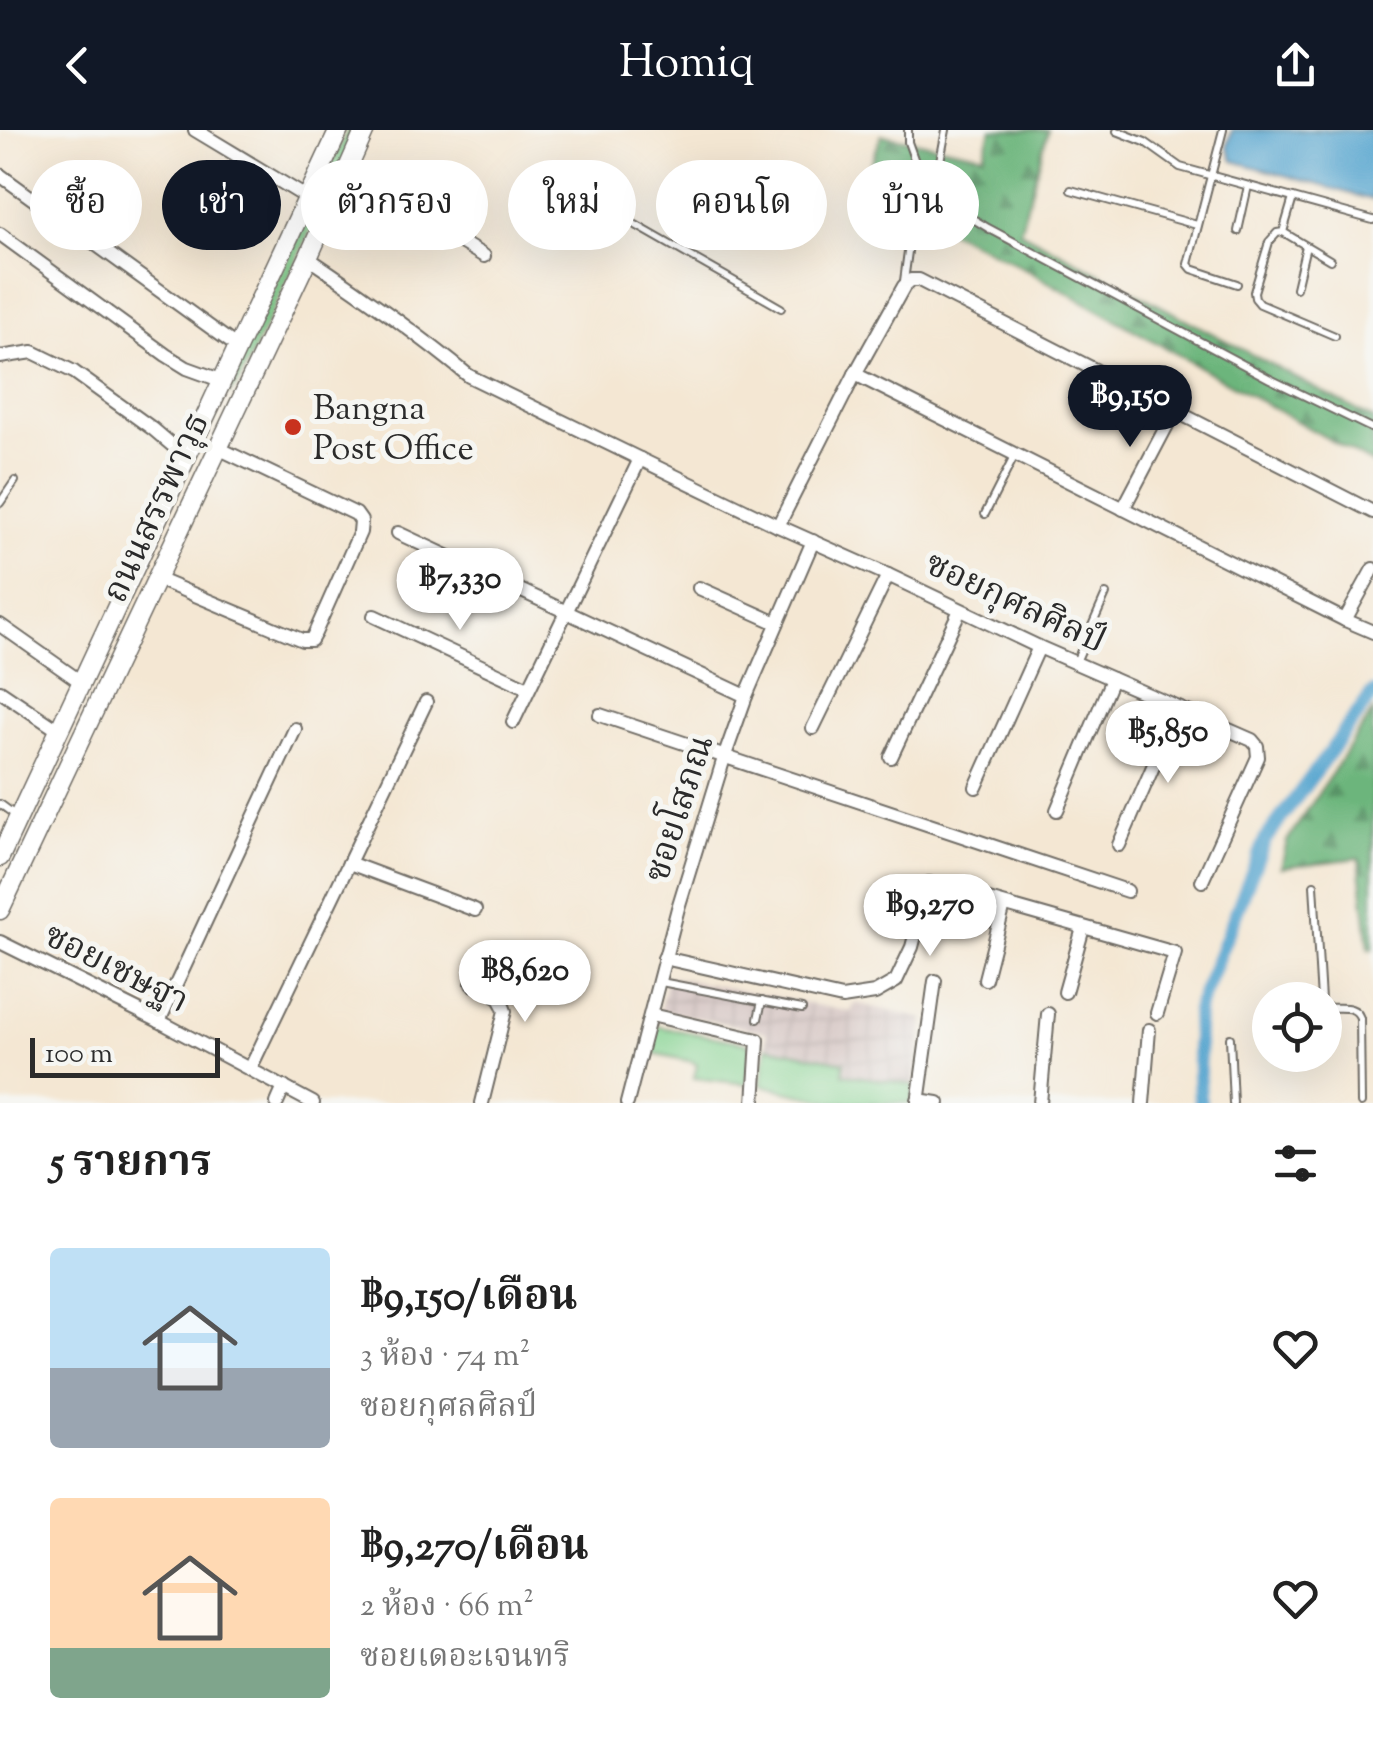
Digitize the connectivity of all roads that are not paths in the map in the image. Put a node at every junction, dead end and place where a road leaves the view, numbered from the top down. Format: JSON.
{"nodes":[{"id":1,"x":195,"y":130,"type":"edge"},
{"id":2,"x":339,"y":130,"type":"edge"},
{"id":3,"x":366,"y":130,"type":"edge"},
{"id":4,"x":908,"y":130,"type":"edge"},
{"id":5,"x":946,"y":130,"type":"edge"},
{"id":6,"x":1224,"y":130,"type":"edge"},
{"id":7,"x":1117,"y":131,"type":"edge"},
{"id":8,"x":324,"y":160,"type":"edge"},
{"id":9,"x":351,"y":160,"type":"edge"},
{"id":10,"x":914,"y":160,"type":"edge"},
{"id":11,"x":940,"y":160,"type":"edge"},
{"id":12,"x":0,"y":175,"type":"edge"},
{"id":13,"x":1211,"y":176,"type":"junction"},
{"id":14,"x":1248,"y":186,"type":"junction"},
{"id":15,"x":1071,"y":190,"type":"dead end"},
{"id":16,"x":301,"y":194,"type":"edge"},
{"id":17,"x":1293,"y":198,"type":"junction"},
{"id":18,"x":301,"y":208,"type":"edge"},
{"id":19,"x":1373,"y":220,"type":"edge"},
{"id":20,"x":979,"y":222,"type":"edge"},
{"id":21,"x":636,"y":225,"type":"edge"},
{"id":22,"x":1197,"y":225,"type":"junction"},
{"id":23,"x":1238,"y":231,"type":"dead end"},
{"id":24,"x":1283,"y":232,"type":"junction"},
{"id":25,"x":0,"y":234,"type":"edge"},
{"id":26,"x":1306,"y":246,"type":"junction"},
{"id":27,"x":311,"y":250,"type":"edge"},
{"id":28,"x":474,"y":250,"type":"edge"},
{"id":29,"x":908,"y":250,"type":"edge"},
{"id":30,"x":484,"y":256,"type":"dead end"},
{"id":31,"x":308,"y":258,"type":"junction"},
{"id":32,"x":1330,"y":260,"type":"dead end"},
{"id":33,"x":1237,"y":284,"type":"dead end"},
{"id":34,"x":904,"y":286,"type":"junction"},
{"id":35,"x":1296,"y":288,"type":"dead end"},
{"id":36,"x":781,"y":308,"type":"dead end"},
{"id":37,"x":1335,"y":336,"type":"dead end"},
{"id":38,"x":239,"y":348,"type":"junction"},
{"id":39,"x":0,"y":357,"type":"edge"},
{"id":40,"x":855,"y":374,"type":"junction"},
{"id":41,"x":222,"y":381,"type":"junction"},
{"id":42,"x":1174,"y":410,"type":"junction"},
{"id":43,"x":207,"y":412,"type":"junction"},
{"id":44,"x":231,"y":422,"type":"junction"},
{"id":45,"x":1373,"y":429,"type":"edge"},
{"id":46,"x":218,"y":448,"type":"junction"},
{"id":47,"x":1015,"y":454,"type":"junction"},
{"id":48,"x":186,"y":456,"type":"junction"},
{"id":49,"x":640,"y":459,"type":"junction"},
{"id":50,"x":15,"y":481,"type":"dead end"},
{"id":51,"x":0,"y":503,"type":"edge"},
{"id":52,"x":1123,"y":508,"type":"junction"},
{"id":53,"x":1373,"y":512,"type":"edge"},
{"id":54,"x":985,"y":514,"type":"dead end"},
{"id":55,"x":778,"y":526,"type":"junction"},
{"id":56,"x":398,"y":533,"type":"dead end"},
{"id":57,"x":813,"y":541,"type":"junction"},
{"id":58,"x":1373,"y":570,"type":"edge"},
{"id":59,"x":888,"y":575,"type":"junction"},
{"id":60,"x":157,"y":578,"type":"junction"},
{"id":61,"x":699,"y":588,"type":"dead end"},
{"id":62,"x":1106,"y":594,"type":"dead end"},
{"id":63,"x":960,"y":610,"type":"junction"},
{"id":64,"x":565,"y":612,"type":"junction"},
{"id":65,"x":374,"y":616,"type":"dead end"},
{"id":66,"x":1346,"y":620,"type":"junction"},
{"id":67,"x":778,"y":623,"type":"junction"},
{"id":68,"x":0,"y":625,"type":"edge"},
{"id":69,"x":1373,"y":632,"type":"edge"},
{"id":70,"x":1038,"y":648,"type":"junction"},
{"id":71,"x":1076,"y":663,"type":"junction"},
{"id":72,"x":1112,"y":679,"type":"junction"},
{"id":73,"x":82,"y":682,"type":"junction"},
{"id":74,"x":528,"y":688,"type":"junction"},
{"id":75,"x":0,"y":691,"type":"edge"},
{"id":76,"x":746,"y":696,"type":"junction"},
{"id":77,"x":426,"y":702,"type":"dead end"},
{"id":78,"x":1178,"y":709,"type":"junction"},
{"id":79,"x":600,"y":715,"type":"dead end"},
{"id":80,"x":514,"y":722,"type":"dead end"},
{"id":81,"x":813,"y":728,"type":"dead end"},
{"id":82,"x":295,"y":729,"type":"dead end"},
{"id":83,"x":58,"y":730,"type":"junction"},
{"id":84,"x":891,"y":757,"type":"dead end"},
{"id":85,"x":724,"y":758,"type":"junction"},
{"id":86,"x":976,"y":786,"type":"dead end"},
{"id":87,"x":0,"y":804,"type":"edge"},
{"id":88,"x":1057,"y":810,"type":"dead end"},
{"id":89,"x":18,"y":816,"type":"junction"},
{"id":90,"x":1118,"y":846,"type":"dead end"},
{"id":91,"x":0,"y":857,"type":"edge"},
{"id":92,"x":349,"y":863,"type":"junction"},
{"id":93,"x":1202,"y":881,"type":"dead end"},
{"id":94,"x":1314,"y":885,"type":"dead end"},
{"id":95,"x":1127,"y":892,"type":"dead end"},
{"id":96,"x":1004,"y":904,"type":"junction"},
{"id":97,"x":0,"y":910,"type":"edge"},
{"id":98,"x":475,"y":910,"type":"dead end"},
{"id":99,"x":1082,"y":928,"type":"junction"},
{"id":100,"x":0,"y":942,"type":"edge"},
{"id":101,"x":664,"y":958,"type":"junction"},
{"id":102,"x":985,"y":979,"type":"dead end"},
{"id":103,"x":935,"y":981,"type":"dead end"},
{"id":104,"x":658,"y":982,"type":"junction"},
{"id":105,"x":1320,"y":982,"type":"edge"},
{"id":106,"x":472,"y":984,"type":"dead end"},
{"id":107,"x":1064,"y":992,"type":"dead end"},
{"id":108,"x":762,"y":1002,"type":"junction"},
{"id":109,"x":1342,"y":1008,"type":"edge"},
{"id":110,"x":802,"y":1009,"type":"dead end"},
{"id":111,"x":1157,"y":1013,"type":"dead end"},
{"id":112,"x":1048,"y":1014,"type":"dead end"},
{"id":113,"x":652,"y":1015,"type":"junction"},
{"id":114,"x":758,"y":1020,"type":"dead end"},
{"id":115,"x":159,"y":1021,"type":"junction"},
{"id":116,"x":1149,"y":1030,"type":"dead end"},
{"id":117,"x":1230,"y":1038,"type":"dead end"},
{"id":118,"x":250,"y":1069,"type":"junction"},
{"id":119,"x":284,"y":1087,"type":"junction"},
{"id":120,"x":918,"y":1102,"type":"edge"},
{"id":121,"x":277,"y":1103,"type":"edge"},
{"id":122,"x":313,"y":1103,"type":"edge"},
{"id":123,"x":482,"y":1103,"type":"edge"},
{"id":124,"x":627,"y":1103,"type":"edge"},
{"id":125,"x":754,"y":1103,"type":"edge"},
{"id":126,"x":938,"y":1103,"type":"edge"},
{"id":127,"x":1040,"y":1103,"type":"edge"},
{"id":128,"x":1143,"y":1103,"type":"edge"},
{"id":129,"x":1233,"y":1103,"type":"edge"},
{"id":130,"x":1361,"y":1103,"type":"edge"}],
"edges":[{"from":1,"to":16,"type":"street"},
{"from":2,"to":8,"type":"main road","name":"ถนนสรรพาวุธ"},
{"from":3,"to":9,"type":"main road","name":"ถนนสรรพาวุธ"},
{"from":4,"to":10,"type":"lane"},
{"from":5,"to":11,"type":"lane"},
{"from":6,"to":13,"type":"lane"},
{"from":7,"to":13,"type":"lane"},
{"from":12,"to":38,"type":"street"},
{"from":13,"to":14,"type":"lane"},
{"from":13,"to":22,"type":"lane"},
{"from":14,"to":17,"type":"lane"},
{"from":14,"to":23,"type":"lane"},
{"from":15,"to":22,"type":"lane"},
{"from":17,"to":19,"type":"lane"},
{"from":17,"to":24,"type":"lane"},
{"from":18,"to":38,"type":"main road","name":"ถนนสรรพาวุธ"},
{"from":20,"to":45,"type":"lane"},
{"from":21,"to":36,"type":"lane"},
{"from":22,"to":33,"type":"lane"},
{"from":24,"to":26,"type":"lane"},
{"from":24,"to":37,"type":"lane"},
{"from":25,"to":41,"type":"street"},
{"from":26,"to":32,"type":"lane"},
{"from":26,"to":35,"type":"lane"},
{"from":27,"to":31,"type":"main road","name":"ถนนสรรพาวุธ"},
{"from":28,"to":30,"type":"street"},
{"from":29,"to":34,"type":"lane"},
{"from":31,"to":44,"type":"main road","name":"ถนนสรรพาวุธ"},
{"from":31,"to":49,"type":"street","name":"ซอยกุศลศิลป์"},
{"from":34,"to":40,"type":"street"},
{"from":34,"to":42,"type":"street"},
{"from":38,"to":41,"type":"main road","name":"ถนนสรรพาวุธ"},
{"from":39,"to":48,"type":"street"},
{"from":40,"to":47,"type":"street"},
{"from":40,"to":55,"type":"street"},
{"from":41,"to":43,"type":"main road","name":"ถนนสรรพาวุธ"},
{"from":42,"to":52,"type":"street"},
{"from":42,"to":53,"type":"street"},
{"from":43,"to":44,"type":"main road"},
{"from":43,"to":48,"type":"main road","name":"ถนนสรรพาวุธ"},
{"from":44,"to":46,"type":"main road","name":"ถนนสรรพาวุธ"},
{"from":46,"to":60,"type":"main road","name":"ถนนสรรพาวุธ"},
{"from":46,"to":60,"type":"street"},
{"from":47,"to":52,"type":"street"},
{"from":47,"to":54,"type":"lane"},
{"from":48,"to":73,"type":"main road","name":"ถนนสรรพาวุธ"},
{"from":49,"to":55,"type":"street","name":"ซอยกุศลศิลป์"},
{"from":49,"to":64,"type":"street"},
{"from":50,"to":51,"type":"lane"},
{"from":52,"to":66,"type":"street"},
{"from":55,"to":57,"type":"street","name":"ซอยกุศลศิลป์"},
{"from":56,"to":64,"type":"street"},
{"from":57,"to":59,"type":"street","name":"ซอยกุศลศิลป์"},
{"from":57,"to":67,"type":"street","name":"ซอยโสภณ"},
{"from":58,"to":66,"type":"street"},
{"from":59,"to":63,"type":"street","name":"ซอยกุศลศิลป์"},
{"from":59,"to":81,"type":"street"},
{"from":60,"to":97,"type":"main road","name":"ถนนสรรพาวุธ"},
{"from":61,"to":67,"type":"street"},
{"from":62,"to":71,"type":"lane"},
{"from":63,"to":70,"type":"street","name":"ซอยกุศลศิลป์"},
{"from":63,"to":84,"type":"street"},
{"from":64,"to":74,"type":"street"},
{"from":64,"to":76,"type":"street"},
{"from":65,"to":74,"type":"street"},
{"from":66,"to":69,"type":"street"},
{"from":67,"to":76,"type":"street","name":"ซอยโสภณ"},
{"from":68,"to":73,"type":"street"},
{"from":70,"to":71,"type":"street","name":"ซอยกุศลศิลป์"},
{"from":70,"to":86,"type":"street"},
{"from":71,"to":72,"type":"street","name":"ซอยกุศลศิลป์"},
{"from":72,"to":78,"type":"street","name":"ซอยกุศลศิลป์"},
{"from":72,"to":88,"type":"street"},
{"from":73,"to":83,"type":"main road","name":"ถนนสรรพาวุธ"},
{"from":74,"to":80,"type":"street"},
{"from":75,"to":83,"type":"street"},
{"from":76,"to":85,"type":"street","name":"ซอยโสภณ"},
{"from":77,"to":92,"type":"street"},
{"from":78,"to":90,"type":"street"},
{"from":78,"to":93,"type":"street","name":"ซอยกุศลศิลป์"},
{"from":79,"to":85,"type":"street"},
{"from":82,"to":115,"type":"street"},
{"from":83,"to":89,"type":"main road","name":"ถนนสรรพาวุธ"},
{"from":85,"to":95,"type":"street"},
{"from":85,"to":101,"type":"street","name":"ซอยโสภณ"},
{"from":87,"to":89,"type":"lane"},
{"from":89,"to":91,"type":"main road","name":"ถนนสรรพาวุธ"},
{"from":92,"to":98,"type":"street"},
{"from":92,"to":118,"type":"street"},
{"from":94,"to":105,"type":"lane"},
{"from":96,"to":99,"type":"street"},
{"from":96,"to":101,"type":"street"},
{"from":96,"to":102,"type":"street"},
{"from":99,"to":107,"type":"street"},
{"from":99,"to":111,"type":"street"},
{"from":100,"to":115,"type":"street","name":"ซอยเชษฐา"},
{"from":101,"to":104,"type":"street","name":"ซอยโสภณ"},
{"from":103,"to":120,"type":"street"},
{"from":104,"to":108,"type":"lane"},
{"from":104,"to":113,"type":"street","name":"ซอยโสภณ"},
{"from":106,"to":123,"type":"street"},
{"from":108,"to":110,"type":"lane"},
{"from":108,"to":114,"type":"lane"},
{"from":109,"to":130,"type":"lane"},
{"from":112,"to":127,"type":"street"},
{"from":113,"to":124,"type":"street","name":"ซอยโสภณ"},
{"from":113,"to":125,"type":"street"},
{"from":115,"to":118,"type":"street","name":"ซอยเชษฐา"},
{"from":116,"to":128,"type":"street"},
{"from":117,"to":129,"type":"lane"},
{"from":118,"to":119,"type":"street","name":"ซอยเชษฐา"},
{"from":119,"to":121,"type":"street"},
{"from":119,"to":122,"type":"street","name":"ซอยเชษฐา"},
{"from":120,"to":126,"type":"street"}]}
